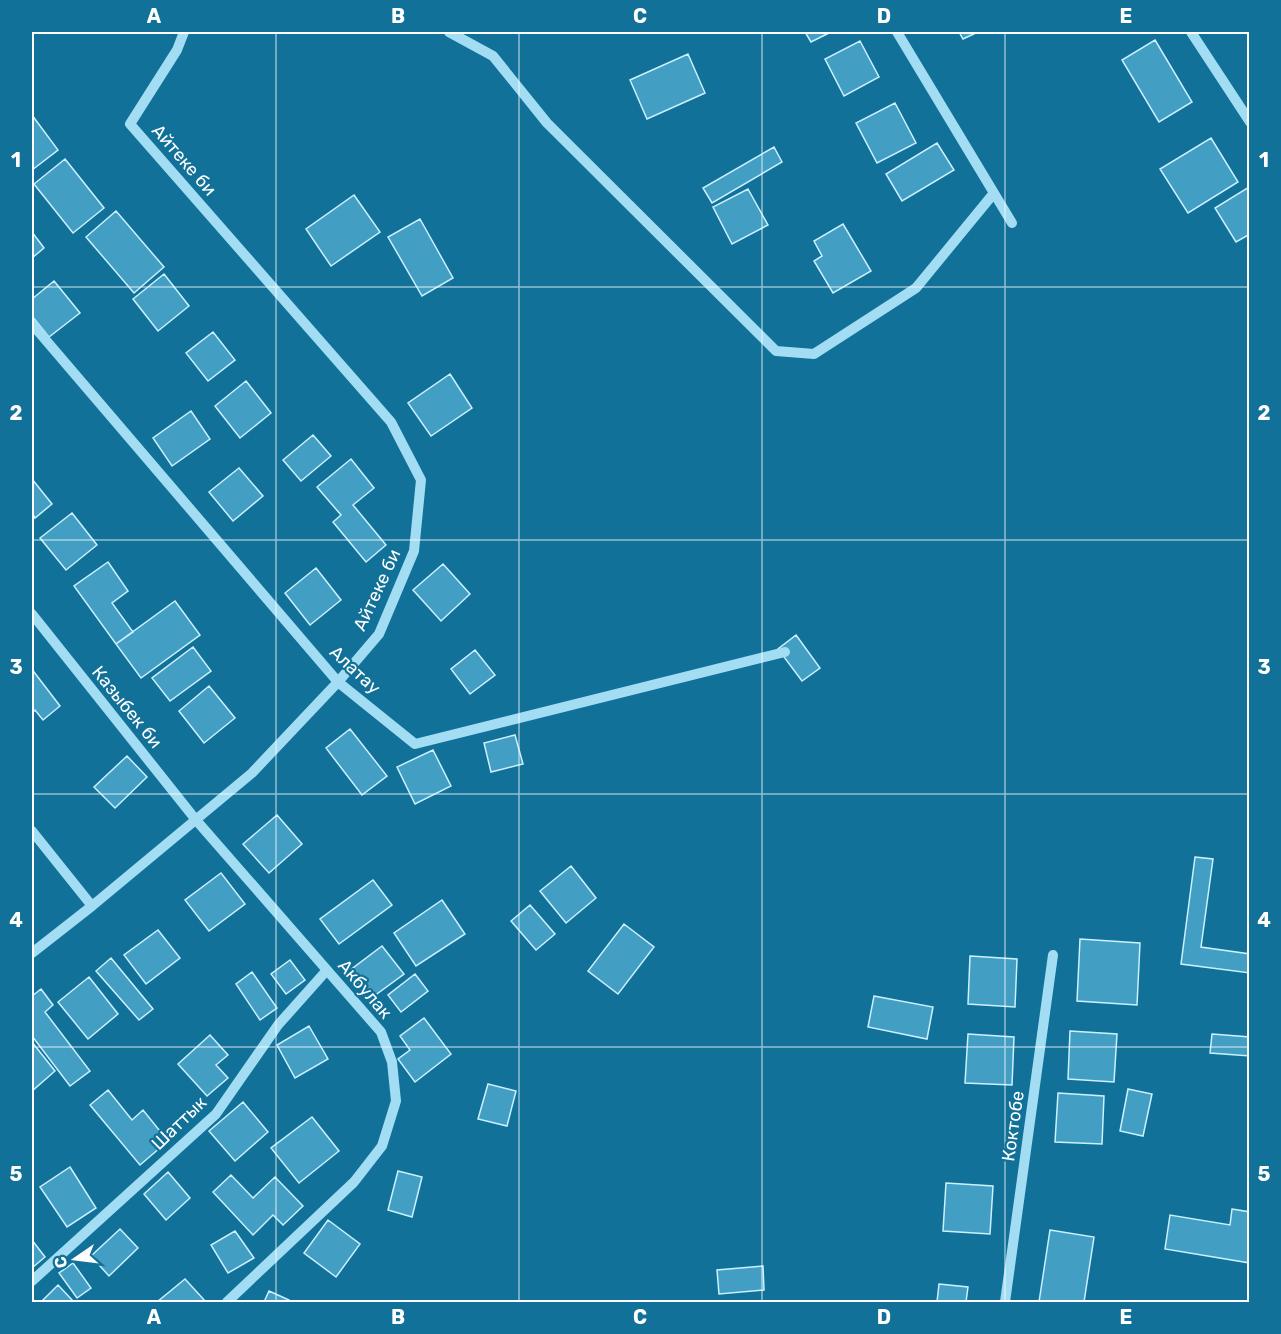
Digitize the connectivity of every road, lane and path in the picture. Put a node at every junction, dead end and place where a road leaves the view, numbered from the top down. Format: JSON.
{"nodes":[{"id":1,"x":184,"y":32,"type":"edge"},
{"id":2,"x":450,"y":32,"type":"edge"},
{"id":3,"x":897,"y":32,"type":"edge"},
{"id":4,"x":1191,"y":32,"type":"edge"},
{"id":5,"x":1250,"y":122,"type":"edge"},
{"id":6,"x":994,"y":193,"type":"junction"},
{"id":7,"x":1011,"y":224,"type":"dead end"},
{"id":8,"x":32,"y":324,"type":"edge"},
{"id":9,"x":32,"y":614,"type":"edge"},
{"id":10,"x":785,"y":652,"type":"dead end"},
{"id":11,"x":338,"y":682,"type":"junction"},
{"id":12,"x":196,"y":820,"type":"junction"},
{"id":13,"x":32,"y":831,"type":"edge"},
{"id":14,"x":92,"y":906,"type":"junction"},
{"id":15,"x":32,"y":953,"type":"edge"},
{"id":16,"x":1053,"y":955,"type":"dead end"},
{"id":17,"x":327,"y":970,"type":"junction"},
{"id":18,"x":32,"y":1281,"type":"edge"},
{"id":19,"x":227,"y":1302,"type":"edge"},
{"id":20,"x":1005,"y":1302,"type":"edge"}],
"edges":[{"from":1,"to":11,"type":"street","name":"Айтеке би"},
{"from":2,"to":6,"type":"street"},
{"from":3,"to":6,"type":"street"},
{"from":4,"to":5,"type":"street"},
{"from":6,"to":7,"type":"street"},
{"from":8,"to":11,"type":"street","name":"Алатау"},
{"from":9,"to":12,"type":"street","name":"Казыбек би"},
{"from":10,"to":11,"type":"street","name":"Алатау"},
{"from":11,"to":12,"type":"street","name":"Айтеке би"},
{"from":12,"to":14,"type":"street","name":"Айтеке би"},
{"from":12,"to":17,"type":"street","name":"Акбулак"},
{"from":13,"to":14,"type":"street"},
{"from":14,"to":15,"type":"street","name":"Айтеке би"},
{"from":16,"to":20,"type":"street","name":"Коктобе"},
{"from":17,"to":18,"type":"street","name":"Шаттык"},
{"from":17,"to":19,"type":"street","name":"Акбулак"}]}
